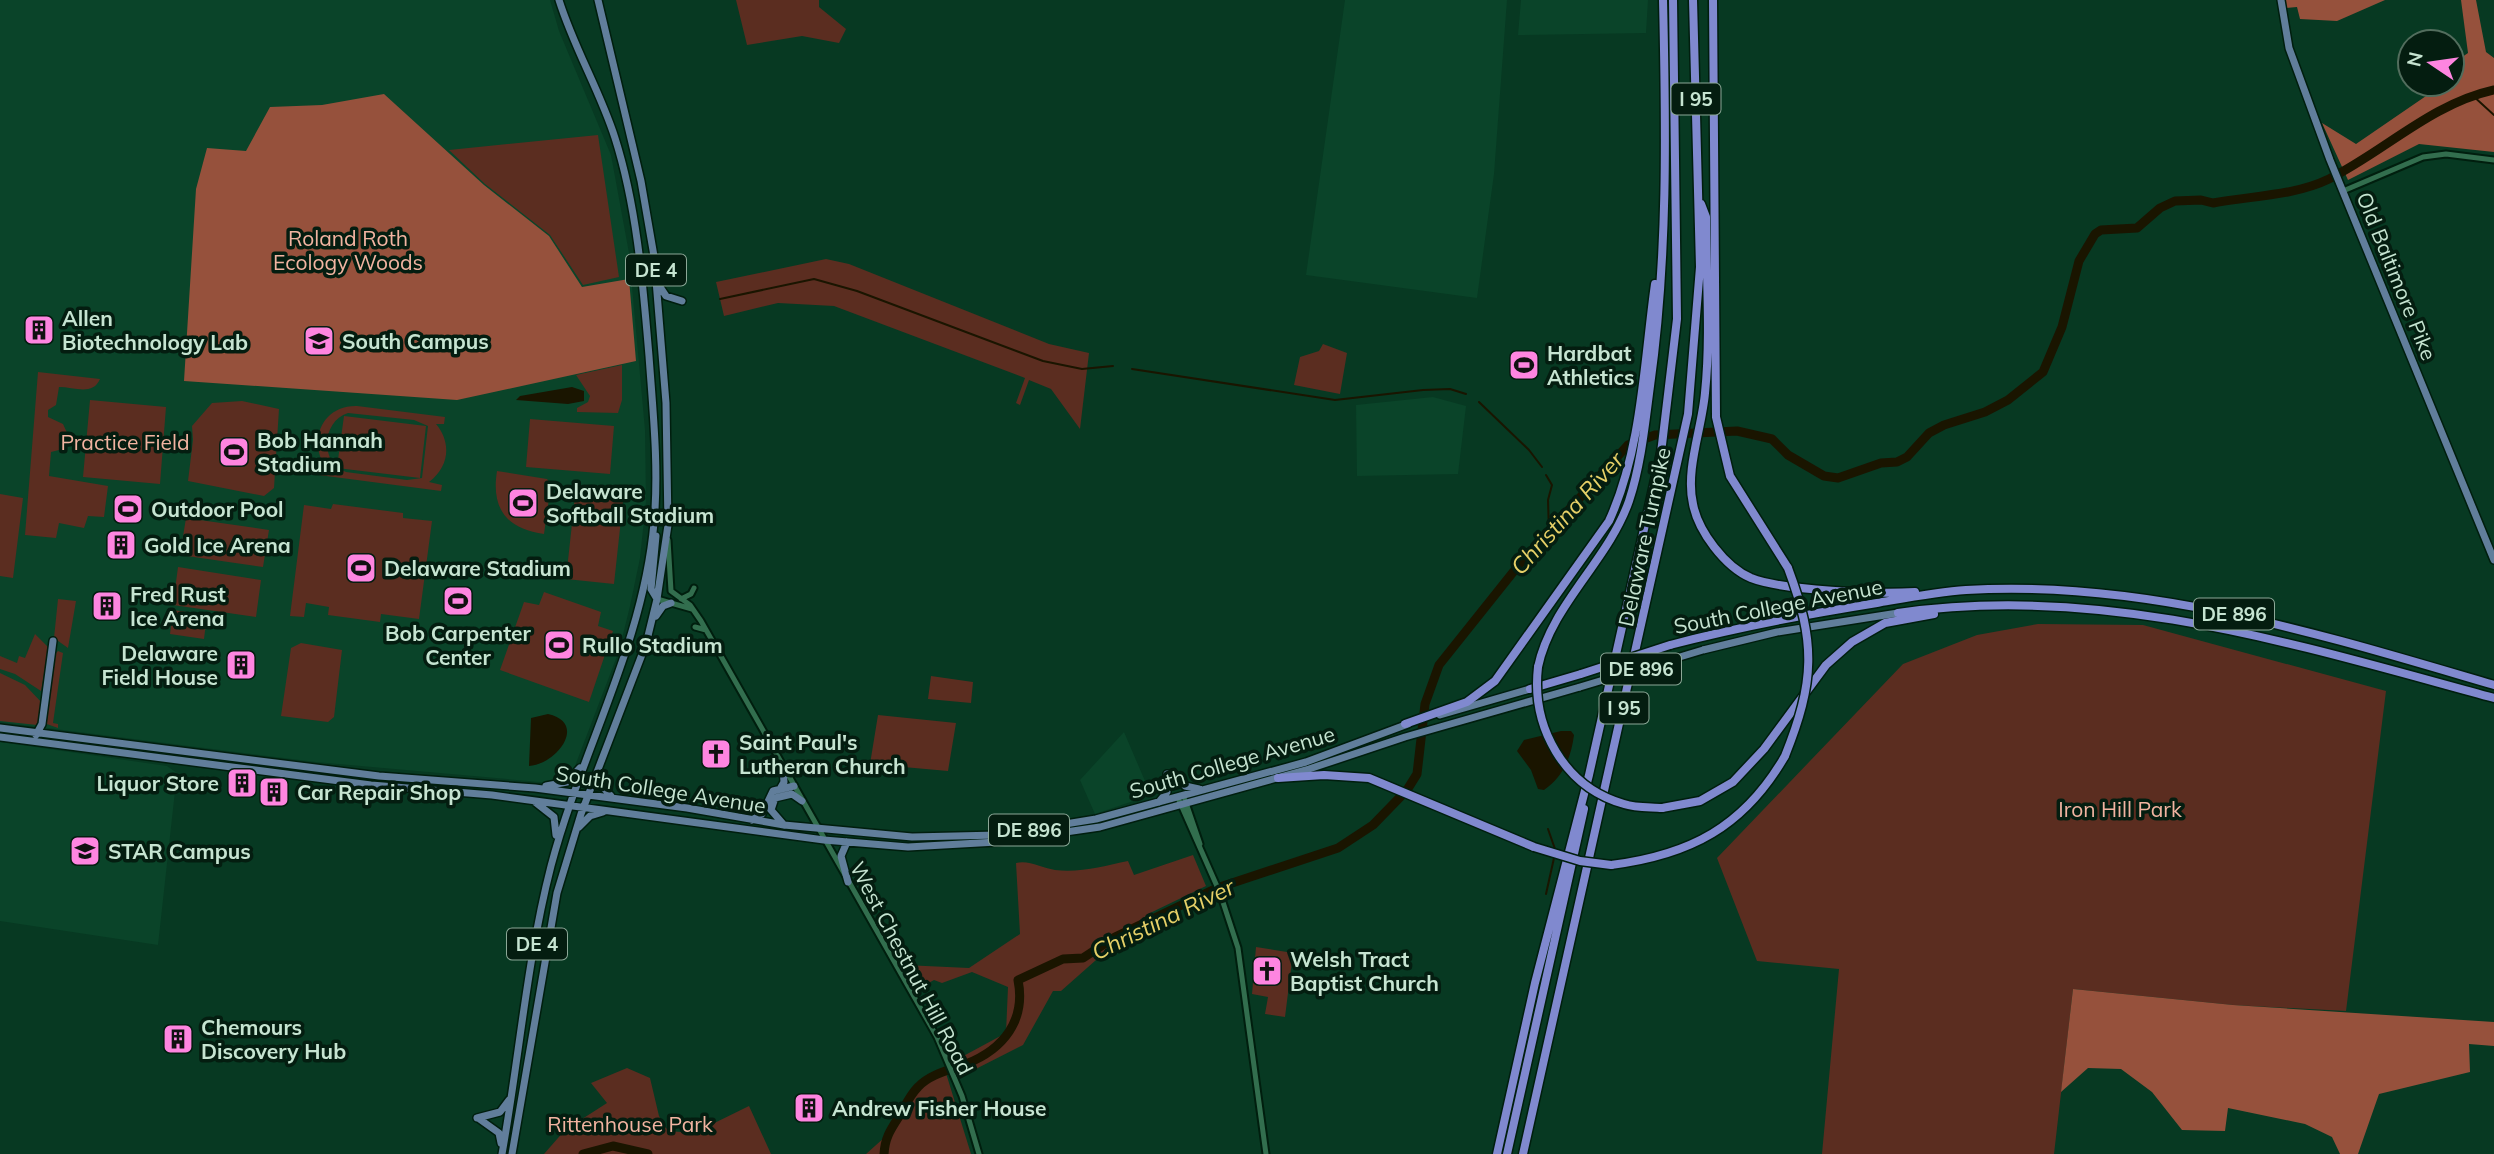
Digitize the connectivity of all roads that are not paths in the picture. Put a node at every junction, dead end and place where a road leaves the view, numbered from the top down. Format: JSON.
{"nodes":[{"id":1,"x":559,"y":0,"type":"edge"},
{"id":2,"x":598,"y":0,"type":"edge"},
{"id":3,"x":1663,"y":0,"type":"edge"},
{"id":4,"x":1673,"y":0,"type":"edge"},
{"id":5,"x":1693,"y":0,"type":"edge"},
{"id":6,"x":1713,"y":0,"type":"edge"},
{"id":7,"x":2281,"y":0,"type":"edge"},
{"id":8,"x":2494,"y":160,"type":"edge"},
{"id":9,"x":2343,"y":191,"type":"junction"},
{"id":10,"x":1699,"y":198,"type":"junction"},
{"id":11,"x":1663,"y":231,"type":"junction"},
{"id":12,"x":657,"y":282,"type":"junction"},
{"id":13,"x":682,"y":301,"type":"dead end"},
{"id":14,"x":655,"y":497,"type":"junction"},
{"id":15,"x":668,"y":533,"type":"junction"},
{"id":16,"x":2494,"y":560,"type":"edge"},
{"id":17,"x":694,"y":588,"type":"dead end"},
{"id":18,"x":1966,"y":590,"type":"junction"},
{"id":19,"x":657,"y":599,"type":"junction"},
{"id":20,"x":681,"y":599,"type":"junction"},
{"id":21,"x":671,"y":603,"type":"junction"},
{"id":22,"x":1968,"y":608,"type":"junction"},
{"id":23,"x":692,"y":609,"type":"junction"},
{"id":24,"x":1898,"y":613,"type":"joint"},
{"id":25,"x":1766,"y":624,"type":"junction"},
{"id":26,"x":651,"y":626,"type":"junction"},
{"id":27,"x":695,"y":627,"type":"dead end"},
{"id":28,"x":706,"y":630,"type":"junction"},
{"id":29,"x":1777,"y":632,"type":"junction"},
{"id":30,"x":53,"y":642,"type":"dead end"},
{"id":31,"x":2494,"y":685,"type":"edge"},
{"id":32,"x":1530,"y":689,"type":"joint"},
{"id":33,"x":2494,"y":698,"type":"edge"},
{"id":34,"x":1435,"y":715,"type":"junction"},
{"id":35,"x":1405,"y":724,"type":"joint"},
{"id":36,"x":0,"y":728,"type":"edge"},
{"id":37,"x":40,"y":733,"type":"junction"},
{"id":38,"x":0,"y":737,"type":"edge"},
{"id":39,"x":31,"y":741,"type":"junction"},
{"id":40,"x":591,"y":751,"type":"junction"},
{"id":41,"x":600,"y":768,"type":"junction"},
{"id":42,"x":783,"y":768,"type":"junction"},
{"id":43,"x":1589,"y":775,"type":"junction"},
{"id":44,"x":1278,"y":778,"type":"junction"},
{"id":45,"x":794,"y":786,"type":"junction"},
{"id":46,"x":535,"y":788,"type":"junction"},
{"id":47,"x":780,"y":789,"type":"junction"},
{"id":48,"x":1207,"y":789,"type":"junction"},
{"id":49,"x":575,"y":793,"type":"junction"},
{"id":50,"x":589,"y":794,"type":"junction"},
{"id":51,"x":615,"y":798,"type":"junction"},
{"id":52,"x":531,"y":800,"type":"junction"},
{"id":53,"x":802,"y":801,"type":"junction"},
{"id":54,"x":1182,"y":801,"type":"junction"},
{"id":55,"x":1157,"y":803,"type":"junction"},
{"id":56,"x":570,"y":805,"type":"junction"},
{"id":57,"x":584,"y":807,"type":"junction"},
{"id":58,"x":614,"y":811,"type":"junction"},
{"id":59,"x":749,"y":820,"type":"junction"},
{"id":60,"x":784,"y":825,"type":"junction"},
{"id":61,"x":817,"y":830,"type":"junction"},
{"id":62,"x":573,"y":837,"type":"junction"},
{"id":63,"x":824,"y":840,"type":"junction"},
{"id":64,"x":847,"y":842,"type":"junction"},
{"id":65,"x":551,"y":867,"type":"junction"},
{"id":66,"x":848,"y":882,"type":"junction"},
{"id":67,"x":514,"y":1086,"type":"junction"},
{"id":68,"x":501,"y":1154,"type":"edge"},
{"id":69,"x":512,"y":1154,"type":"edge"},
{"id":70,"x":979,"y":1154,"type":"edge"},
{"id":71,"x":1266,"y":1154,"type":"edge"},
{"id":72,"x":1497,"y":1154,"type":"edge"},
{"id":73,"x":1507,"y":1154,"type":"edge"},
{"id":74,"x":1523,"y":1154,"type":"edge"}],
"edges":[{"from":1,"to":14,"type":"main road","number":"DE 4"},
{"from":2,"to":12,"type":"main road","number":"DE 4"},
{"from":3,"to":11,"type":"highway"},
{"from":4,"to":43,"type":"highway","name":"Delaware Turnpike","number":"I 95"},
{"from":5,"to":10,"type":"highway","name":"Delaware Turnpike","number":"I 95"},
{"from":6,"to":44,"type":"highway","bridge":true},
{"from":7,"to":9,"type":"main road","name":"Old Baltimore Pike"},
{"from":8,"to":9,"type":"street"},
{"from":9,"to":16,"type":"main road","name":"Old Baltimore Pike"},
{"from":10,"to":18,"type":"highway"},
{"from":10,"to":74,"type":"highway","name":"Delaware Turnpike","number":"I 95"},
{"from":11,"to":22,"type":"highway","bridge":true},
{"from":11,"to":34,"type":"highway"},
{"from":12,"to":13,"type":"main road"},
{"from":12,"to":15,"type":"main road","number":"DE 4"},
{"from":14,"to":19,"type":"main road"},
{"from":14,"to":40,"type":"main road","number":"DE 4"},
{"from":15,"to":19,"type":"main road","number":"DE 4"},
{"from":15,"to":20,"type":"street"},
{"from":17,"to":20,"type":"street"},
{"from":18,"to":25,"type":"highway","name":"South College Avenue","number":"DE 896"},
{"from":18,"to":31,"type":"highway","name":"South College Avenue","number":"DE 896"},
{"from":19,"to":21,"type":"street"},
{"from":19,"to":26,"type":"main road","number":"DE 4"},
{"from":20,"to":23,"type":"street","name":"West Chestnut Hill Road"},
{"from":21,"to":23,"type":"street"},
{"from":21,"to":26,"type":"main road"},
{"from":22,"to":24,"type":"highway","name":"South College Avenue","number":"DE 896"},
{"from":22,"to":33,"type":"highway","name":"South College Avenue","number":"DE 896"},
{"from":23,"to":28,"type":"street","name":"West Chestnut Hill Road"},
{"from":24,"to":29,"type":"main road","name":"South College Avenue","number":"DE 896"},
{"from":25,"to":29,"type":"highway"},
{"from":25,"to":32,"type":"highway","name":"South College Avenue","number":"DE 896","bridge":true},
{"from":26,"to":41,"type":"main road","number":"DE 4"},
{"from":27,"to":28,"type":"street"},
{"from":28,"to":42,"type":"street","name":"West Chestnut Hill Road"},
{"from":29,"to":44,"type":"main road","name":"South College Avenue","number":"DE 896","bridge":true},
{"from":30,"to":37,"type":"main road"},
{"from":32,"to":34,"type":"main road","name":"South College Avenue","number":"DE 896"},
{"from":34,"to":35,"type":"highway"},
{"from":35,"to":48,"type":"main road","name":"South College Avenue","number":"DE 896"},
{"from":36,"to":37,"type":"main road","name":"South College Avenue"},
{"from":37,"to":39,"type":"main road"},
{"from":37,"to":46,"type":"main road","name":"South College Avenue"},
{"from":38,"to":39,"type":"main road","name":"South College Avenue"},
{"from":39,"to":52,"type":"main road","name":"South College Avenue"},
{"from":40,"to":46,"type":"main road"},
{"from":40,"to":49,"type":"main road","number":"DE 4"},
{"from":41,"to":50,"type":"main road","number":"DE 4"},
{"from":41,"to":51,"type":"main road"},
{"from":42,"to":45,"type":"street","name":"West Chestnut Hill Road"},
{"from":42,"to":47,"type":"main road"},
{"from":43,"to":72,"type":"highway","name":"Delaware Turnpike","number":"I 95"},
{"from":43,"to":73,"type":"highway","name":"Delaware Turnpike","number":"I 95"},
{"from":44,"to":54,"type":"main road","name":"South College Avenue","number":"DE 896"},
{"from":45,"to":47,"type":"main road"},
{"from":45,"to":53,"type":"street","name":"West Chestnut Hill Road"},
{"from":46,"to":49,"type":"main road","name":"South College Avenue"},
{"from":47,"to":59,"type":"main road"},
{"from":48,"to":54,"type":"main road","name":"South College Avenue","number":"DE 896"},
{"from":48,"to":55,"type":"main road"},
{"from":49,"to":50,"type":"main road","name":"South College Avenue","number":"DE 896"},
{"from":49,"to":56,"type":"main road","number":"DE 4"},
{"from":50,"to":51,"type":"main road","name":"South College Avenue","number":"DE 896"},
{"from":50,"to":57,"type":"main road","number":"DE 4"},
{"from":51,"to":59,"type":"main road","name":"South College Avenue","number":"DE 896"},
{"from":52,"to":56,"type":"main road","name":"South College Avenue"},
{"from":52,"to":65,"type":"main road"},
{"from":53,"to":60,"type":"main road"},
{"from":53,"to":61,"type":"street","name":"West Chestnut Hill Road"},
{"from":54,"to":55,"type":"main road","name":"South College Avenue","number":"DE 896"},
{"from":54,"to":64,"type":"main road","name":"South College Avenue","number":"DE 896"},
{"from":54,"to":71,"type":"street"},
{"from":55,"to":61,"type":"main road","name":"South College Avenue","number":"DE 896"},
{"from":56,"to":57,"type":"main road","name":"South College Avenue"},
{"from":56,"to":65,"type":"main road","number":"DE 4"},
{"from":57,"to":58,"type":"main road","name":"South College Avenue"},
{"from":57,"to":62,"type":"main road","number":"DE 4"},
{"from":58,"to":62,"type":"main road"},
{"from":58,"to":63,"type":"main road","name":"South College Avenue","number":"DE 896"},
{"from":59,"to":60,"type":"main road","name":"South College Avenue","number":"DE 896"},
{"from":60,"to":61,"type":"main road","name":"South College Avenue","number":"DE 896"},
{"from":61,"to":63,"type":"street","name":"West Chestnut Hill Road"},
{"from":62,"to":69,"type":"main road","number":"DE 4"},
{"from":63,"to":64,"type":"main road","name":"South College Avenue","number":"DE 896"},
{"from":63,"to":66,"type":"street","name":"West Chestnut Hill Road"},
{"from":64,"to":66,"type":"main road"},
{"from":65,"to":67,"type":"main road","number":"DE 4"},
{"from":66,"to":70,"type":"street","name":"West Chestnut Hill Road"},
{"from":67,"to":68,"type":"main road","number":"DE 4"},
{"from":67,"to":68,"type":"main road"}]}
